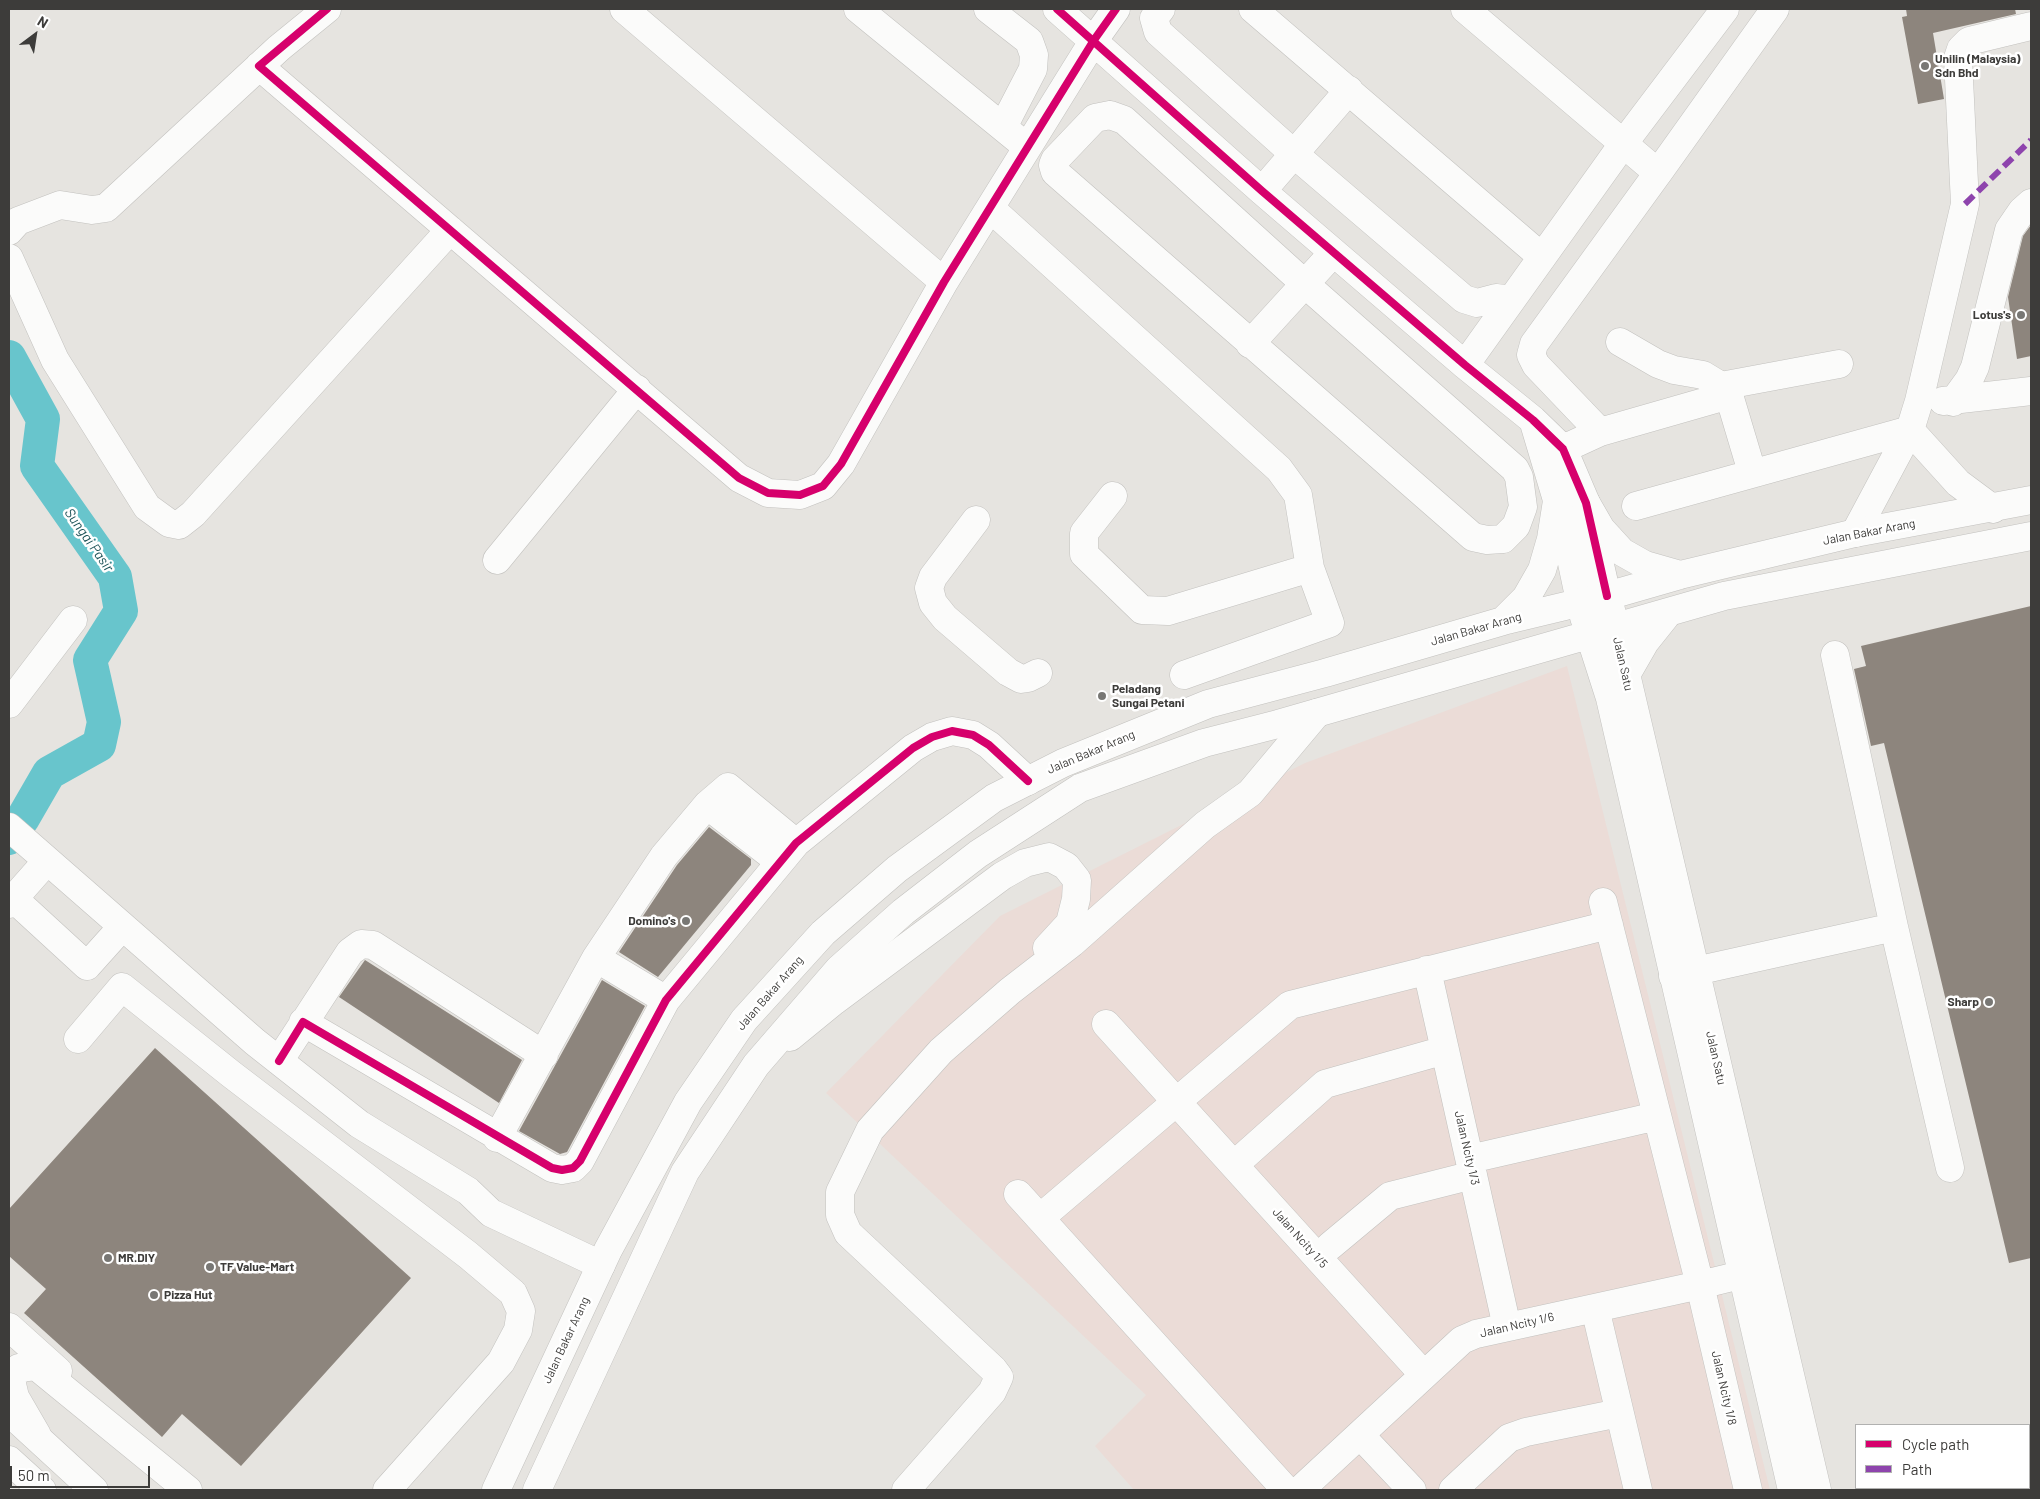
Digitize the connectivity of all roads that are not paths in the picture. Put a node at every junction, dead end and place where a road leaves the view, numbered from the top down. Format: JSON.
{"nodes":[{"id":1,"x":327,"y":9,"type":"edge"},
{"id":2,"x":624,"y":9,"type":"edge"},
{"id":3,"x":858,"y":9,"type":"edge"},
{"id":4,"x":988,"y":9,"type":"edge"},
{"id":5,"x":1057,"y":9,"type":"edge"},
{"id":6,"x":1116,"y":9,"type":"edge"},
{"id":7,"x":1160,"y":9,"type":"edge"},
{"id":8,"x":1253,"y":9,"type":"edge"},
{"id":9,"x":1464,"y":9,"type":"edge"},
{"id":10,"x":1725,"y":9,"type":"edge"},
{"id":11,"x":1775,"y":9,"type":"edge"},
{"id":12,"x":2031,"y":26,"type":"edge"},
{"id":13,"x":1094,"y":40,"type":"junction"},
{"id":14,"x":259,"y":66,"type":"junction"},
{"id":15,"x":1348,"y":90,"type":"junction"},
{"id":16,"x":1003,"y":127,"type":"junction"},
{"id":17,"x":1623,"y":144,"type":"junction"},
{"id":18,"x":1027,"y":147,"type":"junction"},
{"id":19,"x":1294,"y":154,"type":"junction"},
{"id":20,"x":1658,"y":173,"type":"junction"},
{"id":21,"x":1262,"y":192,"type":"junction"},
{"id":22,"x":2031,"y":203,"type":"edge"},
{"id":23,"x":990,"y":208,"type":"junction"},
{"id":24,"x":450,"y":230,"type":"junction"},
{"id":25,"x":9,"y":231,"type":"edge"},
{"id":26,"x":1333,"y":253,"type":"junction"},
{"id":27,"x":1542,"y":257,"type":"junction"},
{"id":28,"x":9,"y":258,"type":"edge"},
{"id":29,"x":944,"y":282,"type":"junction"},
{"id":30,"x":1305,"y":284,"type":"junction"},
{"id":31,"x":1510,"y":300,"type":"junction"},
{"id":32,"x":1620,"y":342,"type":"dead end"},
{"id":33,"x":1250,"y":344,"type":"junction"},
{"id":34,"x":1839,"y":364,"type":"dead end"},
{"id":35,"x":1465,"y":365,"type":"junction"},
{"id":36,"x":2031,"y":375,"type":"edge"},
{"id":37,"x":637,"y":389,"type":"junction"},
{"id":38,"x":1725,"y":391,"type":"junction"},
{"id":39,"x":2031,"y":391,"type":"edge"},
{"id":40,"x":1919,"y":401,"type":"junction"},
{"id":41,"x":1953,"y":402,"type":"junction"},
{"id":42,"x":1533,"y":420,"type":"junction"},
{"id":43,"x":1910,"y":430,"type":"junction"},
{"id":44,"x":1600,"y":432,"type":"junction"},
{"id":45,"x":1562,"y":449,"type":"junction"},
{"id":46,"x":1752,"y":472,"type":"junction"},
{"id":47,"x":1113,"y":496,"type":"dead end"},
{"id":48,"x":2031,"y":500,"type":"edge"},
{"id":49,"x":1558,"y":501,"type":"junction"},
{"id":50,"x":1586,"y":502,"type":"junction"},
{"id":51,"x":1636,"y":506,"type":"dead end"},
{"id":52,"x":1993,"y":509,"type":"junction"},
{"id":53,"x":976,"y":520,"type":"dead end"},
{"id":54,"x":1855,"y":533,"type":"junction"},
{"id":55,"x":2031,"y":536,"type":"edge"},
{"id":56,"x":497,"y":560,"type":"dead end"},
{"id":57,"x":1310,"y":568,"type":"junction"},
{"id":58,"x":1680,"y":576,"type":"junction"},
{"id":59,"x":1607,"y":596,"type":"junction"},
{"id":60,"x":1580,"y":601,"type":"junction"},
{"id":61,"x":1669,"y":612,"type":"junction"},
{"id":62,"x":73,"y":620,"type":"dead end"},
{"id":63,"x":1503,"y":621,"type":"junction"},
{"id":64,"x":1615,"y":626,"type":"junction"},
{"id":65,"x":1588,"y":634,"type":"junction"},
{"id":66,"x":1543,"y":649,"type":"junction"},
{"id":67,"x":1835,"y":655,"type":"dead end"},
{"id":68,"x":1038,"y":673,"type":"dead end"},
{"id":69,"x":1184,"y":675,"type":"dead end"},
{"id":70,"x":1626,"y":675,"type":"junction"},
{"id":71,"x":1610,"y":698,"type":"junction"},
{"id":72,"x":9,"y":704,"type":"edge"},
{"id":73,"x":1317,"y":713,"type":"junction"},
{"id":74,"x":1028,"y":781,"type":"junction"},
{"id":75,"x":9,"y":827,"type":"edge"},
{"id":76,"x":788,"y":852,"type":"junction"},
{"id":77,"x":40,"y":856,"type":"junction"},
{"id":78,"x":11,"y":902,"type":"edge"},
{"id":79,"x":1894,"y":927,"type":"junction"},
{"id":80,"x":122,"y":928,"type":"junction"},
{"id":81,"x":596,"y":958,"type":"junction"},
{"id":82,"x":1428,"y":970,"type":"junction"},
{"id":83,"x":1684,"y":974,"type":"junction"},
{"id":84,"x":1010,"y":991,"type":"junction"},
{"id":85,"x":666,"y":1000,"type":"junction"},
{"id":86,"x":303,"y":1022,"type":"junction"},
{"id":87,"x":1106,"y":1024,"type":"dead end"},
{"id":88,"x":78,"y":1039,"type":"dead end"},
{"id":89,"x":255,"y":1042,"type":"junction"},
{"id":90,"x":1445,"y":1050,"type":"junction"},
{"id":91,"x":544,"y":1055,"type":"junction"},
{"id":92,"x":279,"y":1061,"type":"junction"},
{"id":93,"x":756,"y":1066,"type":"junction"},
{"id":94,"x":231,"y":1074,"type":"junction"},
{"id":95,"x":1176,"y":1102,"type":"junction"},
{"id":96,"x":1657,"y":1116,"type":"junction"},
{"id":97,"x":497,"y":1138,"type":"junction"},
{"id":98,"x":1234,"y":1165,"type":"junction"},
{"id":99,"x":1472,"y":1167,"type":"junction"},
{"id":100,"x":1950,"y":1168,"type":"dead end"},
{"id":101,"x":1018,"y":1194,"type":"dead end"},
{"id":102,"x":1040,"y":1218,"type":"junction"},
{"id":103,"x":1330,"y":1246,"type":"dead end"},
{"id":104,"x":604,"y":1258,"type":"junction"},
{"id":105,"x":1753,"y":1272,"type":"junction"},
{"id":106,"x":1700,"y":1285,"type":"junction"},
{"id":107,"x":1595,"y":1308,"type":"junction"},
{"id":108,"x":9,"y":1327,"type":"edge"},
{"id":109,"x":1507,"y":1327,"type":"junction"},
{"id":110,"x":1424,"y":1375,"type":"junction"},
{"id":111,"x":9,"y":1412,"type":"edge"},
{"id":112,"x":92,"y":1412,"type":"junction"},
{"id":113,"x":1619,"y":1413,"type":"junction"},
{"id":114,"x":1360,"y":1435,"type":"junction"},
{"id":115,"x":40,"y":1441,"type":"junction"},
{"id":116,"x":9,"y":1460,"type":"edge"},
{"id":117,"x":42,"y":1490,"type":"edge"},
{"id":118,"x":94,"y":1490,"type":"edge"},
{"id":119,"x":188,"y":1490,"type":"edge"},
{"id":120,"x":387,"y":1490,"type":"edge"},
{"id":121,"x":496,"y":1490,"type":"edge"},
{"id":122,"x":537,"y":1490,"type":"edge"},
{"id":123,"x":906,"y":1490,"type":"edge"},
{"id":124,"x":1286,"y":1490,"type":"edge"},
{"id":125,"x":1300,"y":1490,"type":"edge"},
{"id":126,"x":1412,"y":1490,"type":"edge"},
{"id":127,"x":1453,"y":1490,"type":"edge"},
{"id":128,"x":1638,"y":1490,"type":"edge"},
{"id":129,"x":1748,"y":1490,"type":"edge"},
{"id":130,"x":1792,"y":1490,"type":"edge"},
{"id":131,"x":1817,"y":1490,"type":"edge"}],
"edges":[{"from":1,"to":14,"type":"main road"},
{"from":2,"to":29,"type":"main road"},
{"from":3,"to":16,"type":"main road"},
{"from":4,"to":16,"type":"main road"},
{"from":5,"to":13,"type":"main road"},
{"from":6,"to":13,"type":"main road"},
{"from":7,"to":19,"type":"main road"},
{"from":8,"to":15,"type":"main road"},
{"from":9,"to":17,"type":"main road"},
{"from":10,"to":17,"type":"main road"},
{"from":11,"to":20,"type":"main road"},
{"from":12,"to":40,"type":"main road"},
{"from":13,"to":18,"type":"main road"},
{"from":13,"to":21,"type":"main road"},
{"from":14,"to":24,"type":"main road"},
{"from":14,"to":25,"type":"main road"},
{"from":15,"to":19,"type":"main road"},
{"from":15,"to":27,"type":"main road"},
{"from":16,"to":18,"type":"main road"},
{"from":17,"to":20,"type":"main road"},
{"from":17,"to":27,"type":"main road"},
{"from":18,"to":23,"type":"main road"},
{"from":19,"to":21,"type":"main road"},
{"from":19,"to":31,"type":"main road"},
{"from":20,"to":44,"type":"main road"},
{"from":21,"to":26,"type":"main road"},
{"from":22,"to":41,"type":"main road"},
{"from":23,"to":29,"type":"main road"},
{"from":23,"to":57,"type":"main road"},
{"from":24,"to":28,"type":"main road"},
{"from":24,"to":37,"type":"main road"},
{"from":26,"to":30,"type":"main road"},
{"from":26,"to":35,"type":"main road"},
{"from":27,"to":31,"type":"main road"},
{"from":29,"to":37,"type":"main road"},
{"from":30,"to":33,"type":"main road"},
{"from":30,"to":33,"type":"main road"},
{"from":30,"to":33,"type":"main road"},
{"from":31,"to":35,"type":"main road"},
{"from":32,"to":38,"type":"main road"},
{"from":34,"to":38,"type":"main road"},
{"from":35,"to":42,"type":"main road"},
{"from":36,"to":41,"type":"main road"},
{"from":37,"to":56,"type":"main road"},
{"from":38,"to":44,"type":"main road"},
{"from":38,"to":46,"type":"main road"},
{"from":39,"to":41,"type":"main road"},
{"from":40,"to":41,"type":"main road"},
{"from":40,"to":43,"type":"main road"},
{"from":42,"to":45,"type":"main road"},
{"from":42,"to":49,"type":"main road","name":"Jalan Satu"},
{"from":43,"to":46,"type":"main road"},
{"from":43,"to":52,"type":"main road"},
{"from":43,"to":54,"type":"main road"},
{"from":44,"to":45,"type":"main road"},
{"from":45,"to":50,"type":"main road"},
{"from":46,"to":51,"type":"main road"},
{"from":47,"to":57,"type":"main road"},
{"from":48,"to":52,"type":"main road","name":"Jalan Bakar Arang"},
{"from":49,"to":60,"type":"main road","name":"Jalan Satu"},
{"from":49,"to":63,"type":"main road"},
{"from":50,"to":58,"type":"main road"},
{"from":50,"to":59,"type":"main road","name":"Jalan Satu"},
{"from":52,"to":54,"type":"main road","name":"Jalan Bakar Arang"},
{"from":53,"to":68,"type":"main road"},
{"from":54,"to":58,"type":"main road","name":"Jalan Bakar Arang"},
{"from":55,"to":61,"type":"main road"},
{"from":57,"to":69,"type":"main road"},
{"from":58,"to":59,"type":"main road","name":"Jalan Bakar Arang"},
{"from":59,"to":60,"type":"main road","name":"Jalan Bakar Arang"},
{"from":59,"to":64,"type":"main road","name":"Jalan Satu"},
{"from":60,"to":63,"type":"main road","name":"Jalan Bakar Arang"},
{"from":60,"to":65,"type":"main road","name":"Jalan Satu"},
{"from":61,"to":64,"type":"main road"},
{"from":61,"to":70,"type":"main road"},
{"from":62,"to":72,"type":"main road"},
{"from":63,"to":74,"type":"main road","name":"Jalan Bakar Arang"},
{"from":64,"to":65,"type":"main road"},
{"from":64,"to":70,"type":"main road","name":"Jalan Satu"},
{"from":65,"to":66,"type":"main road"},
{"from":65,"to":71,"type":"main road","name":"Jalan Satu"},
{"from":66,"to":71,"type":"main road"},
{"from":66,"to":73,"type":"main road"},
{"from":67,"to":79,"type":"main road"},
{"from":70,"to":83,"type":"main road","name":"Jalan Satu"},
{"from":71,"to":83,"type":"main road","name":"Jalan Satu"},
{"from":73,"to":84,"type":"main road"},
{"from":73,"to":93,"type":"main road"},
{"from":74,"to":76,"type":"main road"},
{"from":74,"to":104,"type":"main road","name":"Jalan Bakar Arang"},
{"from":75,"to":77,"type":"main road"},
{"from":76,"to":81,"type":"main road"},
{"from":76,"to":85,"type":"main road"},
{"from":77,"to":78,"type":"main road"},
{"from":77,"to":80,"type":"main road"},
{"from":78,"to":80,"type":"main road"},
{"from":79,"to":83,"type":"main road"},
{"from":79,"to":100,"type":"main road"},
{"from":80,"to":89,"type":"main road"},
{"from":81,"to":85,"type":"main road"},
{"from":81,"to":91,"type":"main road"},
{"from":82,"to":90,"type":"main road","name":"Jalan Ncity 1/3"},
{"from":82,"to":95,"type":"main road"},
{"from":82,"to":96,"type":"main road","name":"Jalan Ncity 1/8"},
{"from":83,"to":105,"type":"main road","name":"Jalan Satu"},
{"from":84,"to":93,"type":"main road"},
{"from":84,"to":123,"type":"main road"},
{"from":85,"to":97,"type":"main road"},
{"from":86,"to":91,"type":"main road"},
{"from":86,"to":92,"type":"main road"},
{"from":86,"to":97,"type":"main road"},
{"from":87,"to":95,"type":"main road","name":"Jalan Ncity 1/5"},
{"from":88,"to":94,"type":"main road"},
{"from":89,"to":92,"type":"main road"},
{"from":89,"to":94,"type":"main road"},
{"from":90,"to":98,"type":"main road"},
{"from":90,"to":99,"type":"main road","name":"Jalan Ncity 1/3"},
{"from":91,"to":97,"type":"main road"},
{"from":92,"to":104,"type":"main road"},
{"from":93,"to":122,"type":"main road"},
{"from":94,"to":120,"type":"main road"},
{"from":95,"to":98,"type":"main road","name":"Jalan Ncity 1/5"},
{"from":95,"to":102,"type":"main road"},
{"from":96,"to":99,"type":"main road"},
{"from":96,"to":106,"type":"main road","name":"Jalan Ncity 1/8"},
{"from":98,"to":110,"type":"main road","name":"Jalan Ncity 1/5"},
{"from":99,"to":103,"type":"main road"},
{"from":99,"to":109,"type":"main road","name":"Jalan Ncity 1/3"},
{"from":101,"to":102,"type":"main road"},
{"from":102,"to":124,"type":"main road"},
{"from":104,"to":121,"type":"main road","name":"Jalan Bakar Arang"},
{"from":105,"to":106,"type":"main road","name":"Jalan Ncity 1/6"},
{"from":105,"to":130,"type":"main road","name":"Jalan Satu"},
{"from":105,"to":131,"type":"main road","name":"Jalan Satu"},
{"from":106,"to":107,"type":"main road","name":"Jalan Ncity 1/6"},
{"from":106,"to":129,"type":"main road","name":"Jalan Ncity 1/8"},
{"from":107,"to":109,"type":"main road","name":"Jalan Ncity 1/6"},
{"from":107,"to":113,"type":"main road"},
{"from":108,"to":112,"type":"main road"},
{"from":109,"to":110,"type":"main road","name":"Jalan Ncity 1/6"},
{"from":110,"to":114,"type":"main road","name":"Jalan Ncity 1/6"},
{"from":111,"to":115,"type":"main road"},
{"from":112,"to":115,"type":"main road"},
{"from":112,"to":119,"type":"main road"},
{"from":113,"to":127,"type":"main road"},
{"from":113,"to":128,"type":"main road"},
{"from":114,"to":125,"type":"main road","name":"Jalan Ncity 1/6"},
{"from":114,"to":126,"type":"main road"},
{"from":115,"to":118,"type":"main road"},
{"from":116,"to":117,"type":"main road"}]}
